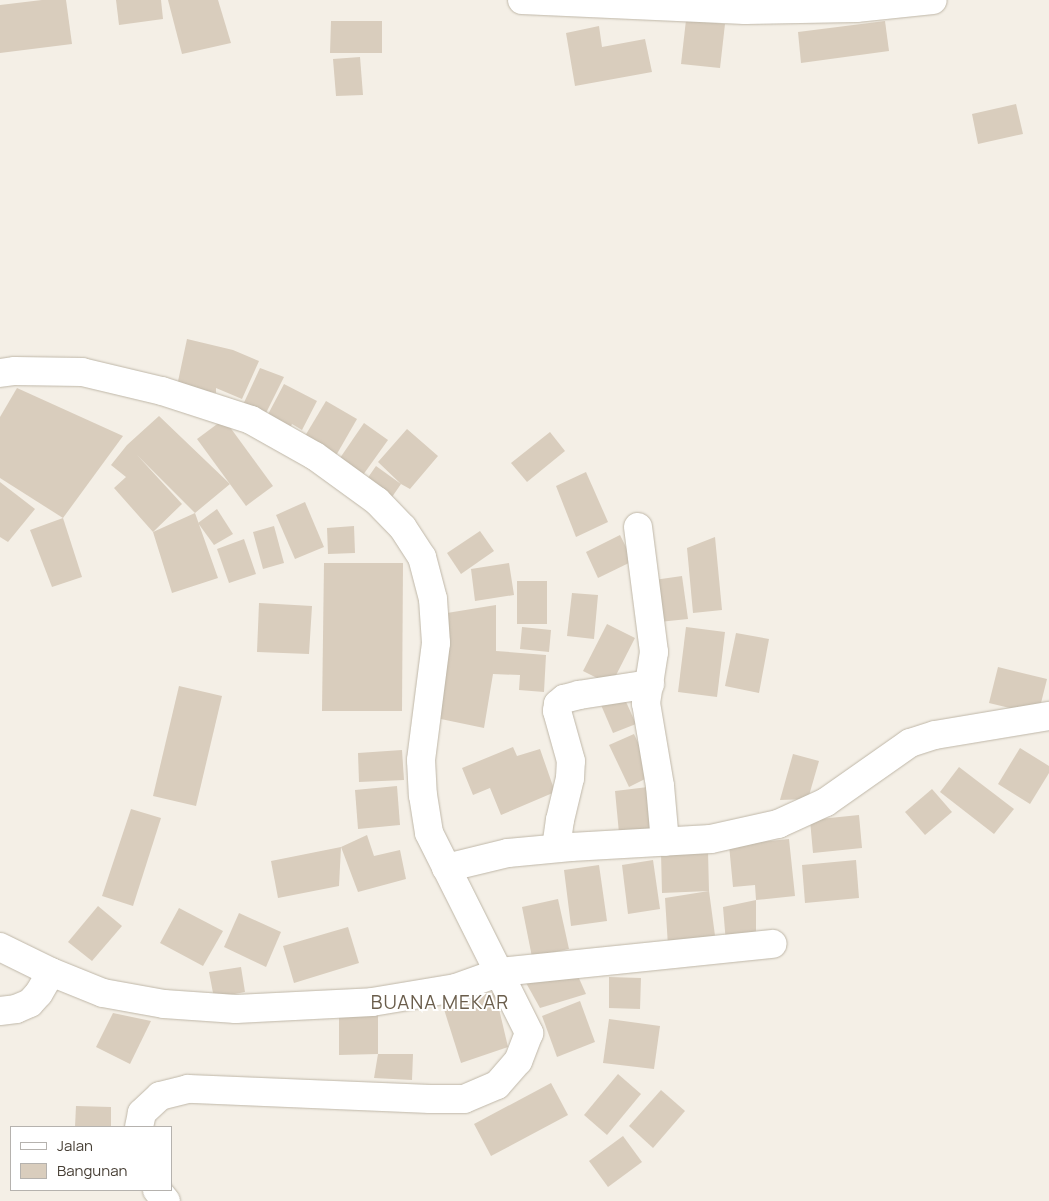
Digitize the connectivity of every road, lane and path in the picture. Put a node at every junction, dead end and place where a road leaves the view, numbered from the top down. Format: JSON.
{"nodes":[{"id":1,"x":522,"y":0,"type":"edge"},
{"id":2,"x":933,"y":0,"type":"edge"},
{"id":3,"x":0,"y":373,"type":"edge"},
{"id":4,"x":638,"y":527,"type":"dead end"},
{"id":5,"x":650,"y":684,"type":"junction"},
{"id":6,"x":1049,"y":716,"type":"edge"},
{"id":7,"x":665,"y":842,"type":"junction"},
{"id":8,"x":556,"y":848,"type":"junction"},
{"id":9,"x":446,"y":868,"type":"junction"},
{"id":10,"x":773,"y":944,"type":"dead end"},
{"id":11,"x":0,"y":947,"type":"edge"},
{"id":12,"x":51,"y":972,"type":"junction"},
{"id":13,"x":500,"y":972,"type":"junction"},
{"id":14,"x":0,"y":1011,"type":"edge"},
{"id":15,"x":139,"y":1126,"type":"edge"},
{"id":16,"x":158,"y":1191,"type":"edge"},
{"id":17,"x":166,"y":1201,"type":"edge"}],
"edges":[{"from":1,"to":2,"type":"street"},
{"from":3,"to":9,"type":"street"},
{"from":4,"to":5,"type":"street"},
{"from":5,"to":7,"type":"street"},
{"from":5,"to":8,"type":"street"},
{"from":6,"to":7,"type":"street"},
{"from":7,"to":8,"type":"street"},
{"from":8,"to":9,"type":"street"},
{"from":9,"to":13,"type":"street"},
{"from":10,"to":13,"type":"street"},
{"from":11,"to":12,"type":"street"},
{"from":12,"to":13,"type":"street"},
{"from":12,"to":14,"type":"street"},
{"from":13,"to":15,"type":"street"},
{"from":16,"to":17,"type":"street"}]}
